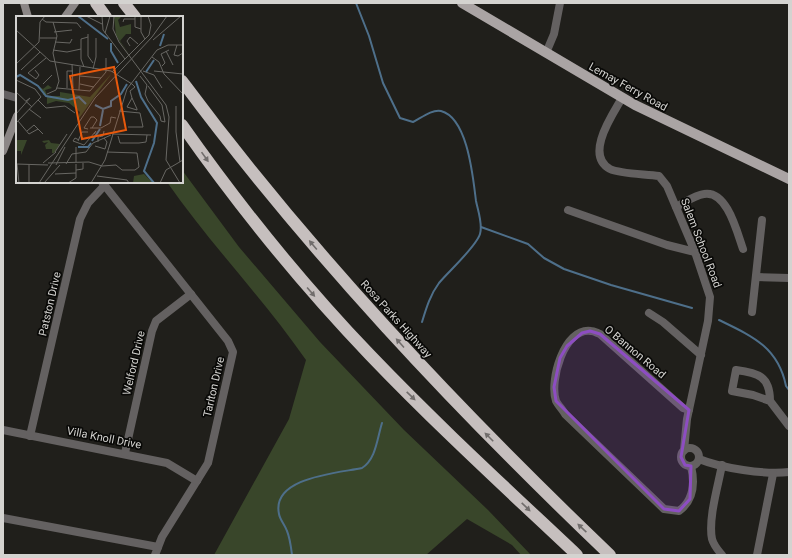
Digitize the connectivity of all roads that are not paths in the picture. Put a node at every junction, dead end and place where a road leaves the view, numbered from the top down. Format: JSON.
{"nodes":[{"id":1,"x":24,"y":3,"type":"edge"},
{"id":2,"x":75,"y":3,"type":"edge"},
{"id":3,"x":96,"y":3,"type":"edge"},
{"id":4,"x":124,"y":3,"type":"edge"},
{"id":5,"x":462,"y":3,"type":"edge"},
{"id":6,"x":560,"y":3,"type":"edge"},
{"id":7,"x":28,"y":16,"type":"edge"},
{"id":8,"x":66,"y":16,"type":"edge"},
{"id":9,"x":105,"y":16,"type":"edge"},
{"id":10,"x":133,"y":16,"type":"edge"},
{"id":11,"x":546,"y":53,"type":"junction"},
{"id":12,"x":183,"y":83,"type":"edge"},
{"id":13,"x":3,"y":94,"type":"edge"},
{"id":14,"x":16,"y":98,"type":"edge"},
{"id":15,"x":622,"y":98,"type":"junction"},
{"id":16,"x":16,"y":118,"type":"edge"},
{"id":17,"x":183,"y":126,"type":"edge"},
{"id":18,"x":3,"y":151,"type":"edge"},
{"id":19,"x":789,"y":179,"type":"edge"},
{"id":20,"x":103,"y":184,"type":"edge"},
{"id":21,"x":676,"y":207,"type":"junction"},
{"id":22,"x":568,"y":210,"type":"dead end"},
{"id":23,"x":762,"y":220,"type":"dead end"},
{"id":24,"x":743,"y":249,"type":"dead end"},
{"id":25,"x":695,"y":252,"type":"junction"},
{"id":26,"x":756,"y":277,"type":"junction"},
{"id":27,"x":789,"y":278,"type":"edge"},
{"id":28,"x":191,"y":294,"type":"junction"},
{"id":29,"x":752,"y":312,"type":"dead end"},
{"id":30,"x":650,"y":314,"type":"dead end"},
{"id":31,"x":701,"y":355,"type":"junction"},
{"id":32,"x":770,"y":401,"type":"junction"},
{"id":33,"x":689,"y":410,"type":"junction"},
{"id":34,"x":789,"y":426,"type":"edge"},
{"id":35,"x":3,"y":430,"type":"edge"},
{"id":36,"x":30,"y":436,"type":"junction"},
{"id":37,"x":684,"y":450,"type":"junction"},
{"id":38,"x":125,"y":453,"type":"junction"},
{"id":39,"x":699,"y":459,"type":"junction"},
{"id":40,"x":722,"y":465,"type":"junction"},
{"id":41,"x":691,"y":466,"type":"junction"},
{"id":42,"x":789,"y":472,"type":"edge"},
{"id":43,"x":773,"y":474,"type":"junction"},
{"id":44,"x":197,"y":481,"type":"junction"},
{"id":45,"x":3,"y":518,"type":"edge"},
{"id":46,"x":157,"y":551,"type":"edge"},
{"id":47,"x":577,"y":555,"type":"edge"},
{"id":48,"x":610,"y":555,"type":"edge"},
{"id":49,"x":722,"y":555,"type":"edge"},
{"id":50,"x":757,"y":555,"type":"edge"}],
"edges":[{"from":1,"to":7,"type":"main road"},
{"from":2,"to":8,"type":"main road"},
{"from":3,"to":9,"type":"highway"},
{"from":4,"to":10,"type":"highway"},
{"from":5,"to":11,"type":"main road","name":"Lemay Ferry Road"},
{"from":6,"to":11,"type":"street"},
{"from":11,"to":15,"type":"main road","name":"Lemay Ferry Road"},
{"from":48,"to":12,"type":"highway","name":"Rosa Parks Highway","one_way":true},
{"from":13,"to":14,"type":"street"},
{"from":15,"to":19,"type":"main road","name":"Lemay Ferry Road"},
{"from":15,"to":21,"type":"street","name":"Salem School Road"},
{"from":16,"to":18,"type":"main road"},
{"from":17,"to":47,"type":"highway","one_way":true},
{"from":20,"to":28,"type":"street","name":"Tarlton Drive"},
{"from":20,"to":36,"type":"street","name":"Patston Drive"},
{"from":21,"to":24,"type":"street"},
{"from":21,"to":25,"type":"street","name":"Salem School Road"},
{"from":22,"to":25,"type":"street"},
{"from":23,"to":26,"type":"street"},
{"from":25,"to":31,"type":"street","name":"Salem School Road"},
{"from":26,"to":27,"type":"street"},
{"from":26,"to":29,"type":"street"},
{"from":28,"to":38,"type":"street","name":"Welford Drive"},
{"from":28,"to":44,"type":"street","name":"Tarlton Drive"},
{"from":30,"to":31,"type":"street"},
{"from":31,"to":33,"type":"street","name":"Salem School Road"},
{"from":32,"to":32,"type":"street"},
{"from":32,"to":34,"type":"street"},
{"from":33,"to":37,"type":"street","name":"Salem School Road"},
{"from":33,"to":41,"type":"street","name":"O Bannon Road"},
{"from":35,"to":36,"type":"street","name":"Villa Knoll Drive"},
{"from":36,"to":38,"type":"street","name":"Villa Knoll Drive"},
{"from":37,"to":39,"type":"street"},
{"from":37,"to":41,"type":"street"},
{"from":38,"to":44,"type":"street","name":"Villa Knoll Drive"},
{"from":39,"to":40,"type":"street"},
{"from":39,"to":41,"type":"street"},
{"from":40,"to":43,"type":"street"},
{"from":40,"to":49,"type":"street"},
{"from":42,"to":43,"type":"street"},
{"from":43,"to":50,"type":"street"},
{"from":44,"to":46,"type":"street","name":"Tarlton Drive"},
{"from":45,"to":46,"type":"street"}]}
